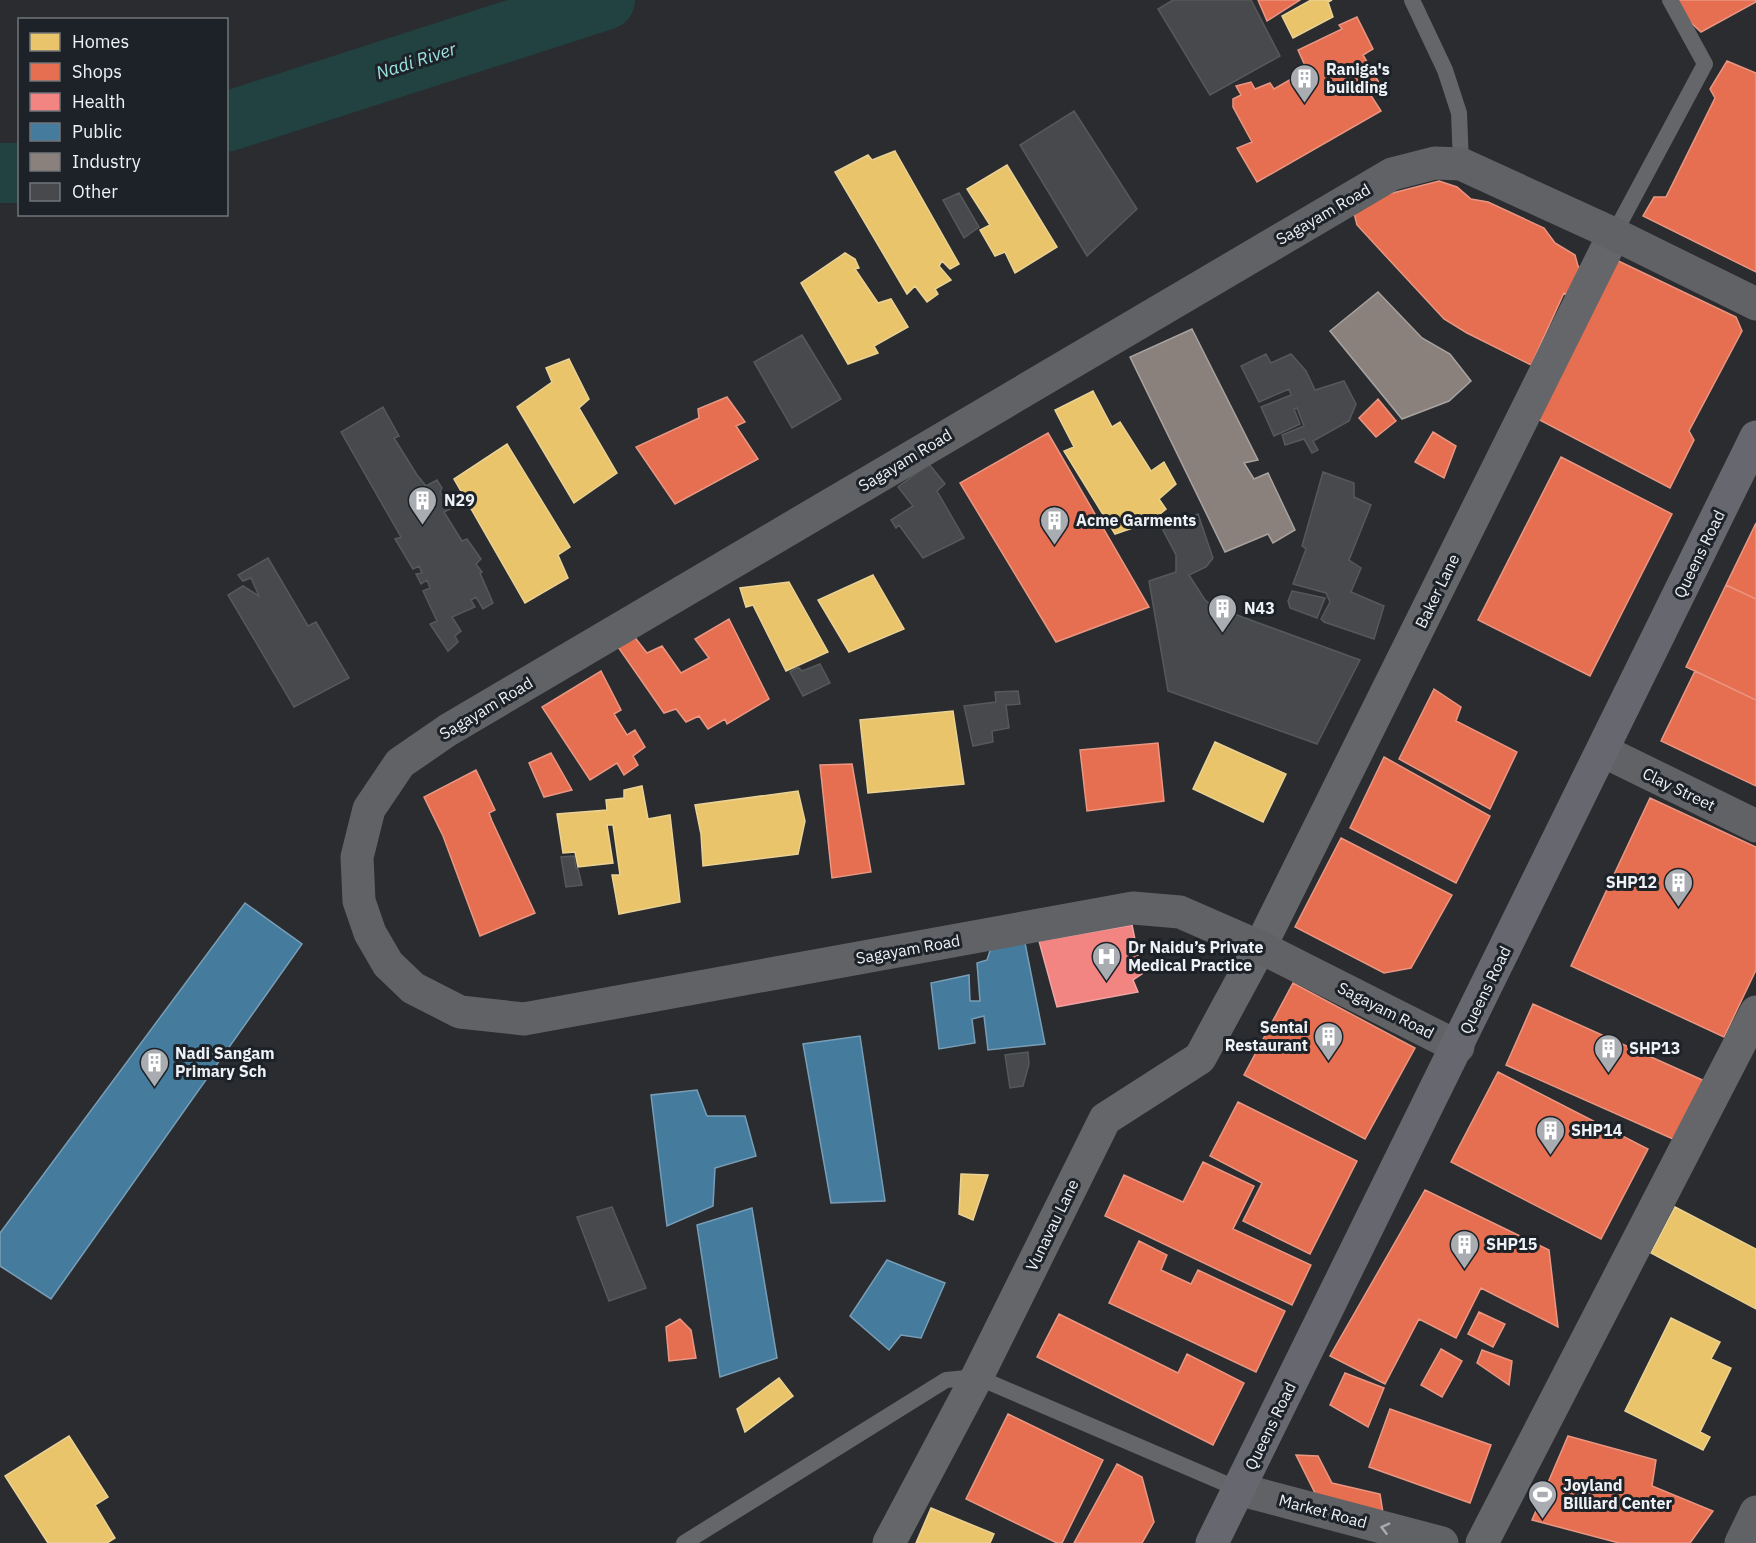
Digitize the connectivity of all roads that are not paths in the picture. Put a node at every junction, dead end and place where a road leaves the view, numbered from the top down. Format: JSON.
{"nodes":[{"id":1,"x":1412,"y":0,"type":"edge"},
{"id":2,"x":1670,"y":0,"type":"edge"},
{"id":3,"x":1461,"y":164,"type":"junction"},
{"id":4,"x":1614,"y":234,"type":"junction"},
{"id":5,"x":1756,"y":304,"type":"edge"},
{"id":6,"x":1756,"y":437,"type":"edge"},
{"id":7,"x":1603,"y":751,"type":"junction"},
{"id":8,"x":1756,"y":826,"type":"edge"},
{"id":9,"x":1260,"y":947,"type":"junction"},
{"id":10,"x":1756,"y":1012,"type":"edge"},
{"id":11,"x":1458,"y":1047,"type":"junction"},
{"id":12,"x":977,"y":1377,"type":"junction"},
{"id":13,"x":1238,"y":1489,"type":"junction"},
{"id":14,"x":1756,"y":1512,"type":"edge"},
{"id":15,"x":684,"y":1543,"type":"edge"},
{"id":16,"x":889,"y":1543,"type":"edge"},
{"id":17,"x":1212,"y":1543,"type":"edge"},
{"id":18,"x":1442,"y":1543,"type":"edge"},
{"id":19,"x":1482,"y":1543,"type":"edge"},
{"id":20,"x":1740,"y":1543,"type":"edge"}],
"edges":[{"from":1,"to":3,"type":"lane"},
{"from":2,"to":4,"type":"lane"},
{"from":3,"to":4,"type":"street","name":"Sagayam Road"},
{"from":3,"to":9,"type":"street","name":"Sagayam Road"},
{"from":4,"to":5,"type":"street","name":"Sagayam Road"},
{"from":4,"to":9,"type":"street","name":"Baker Lane"},
{"from":6,"to":7,"type":"main road","name":"Queens Road"},
{"from":7,"to":8,"type":"street","name":"Clay Street"},
{"from":7,"to":11,"type":"main road","name":"Queens Road"},
{"from":9,"to":11,"type":"street","name":"Sagayam Road"},
{"from":9,"to":12,"type":"street","name":"Vunavau Lane"},
{"from":10,"to":19,"type":"street"},
{"from":11,"to":13,"type":"main road","name":"Queens Road"},
{"from":12,"to":13,"type":"lane"},
{"from":12,"to":15,"type":"lane"},
{"from":12,"to":16,"type":"street","name":"Vunavau Lane"},
{"from":13,"to":17,"type":"main road","name":"Queens Road"},
{"from":18,"to":13,"type":"street","name":"Market Road","one_way":true},
{"from":14,"to":20,"type":"street"}]}
